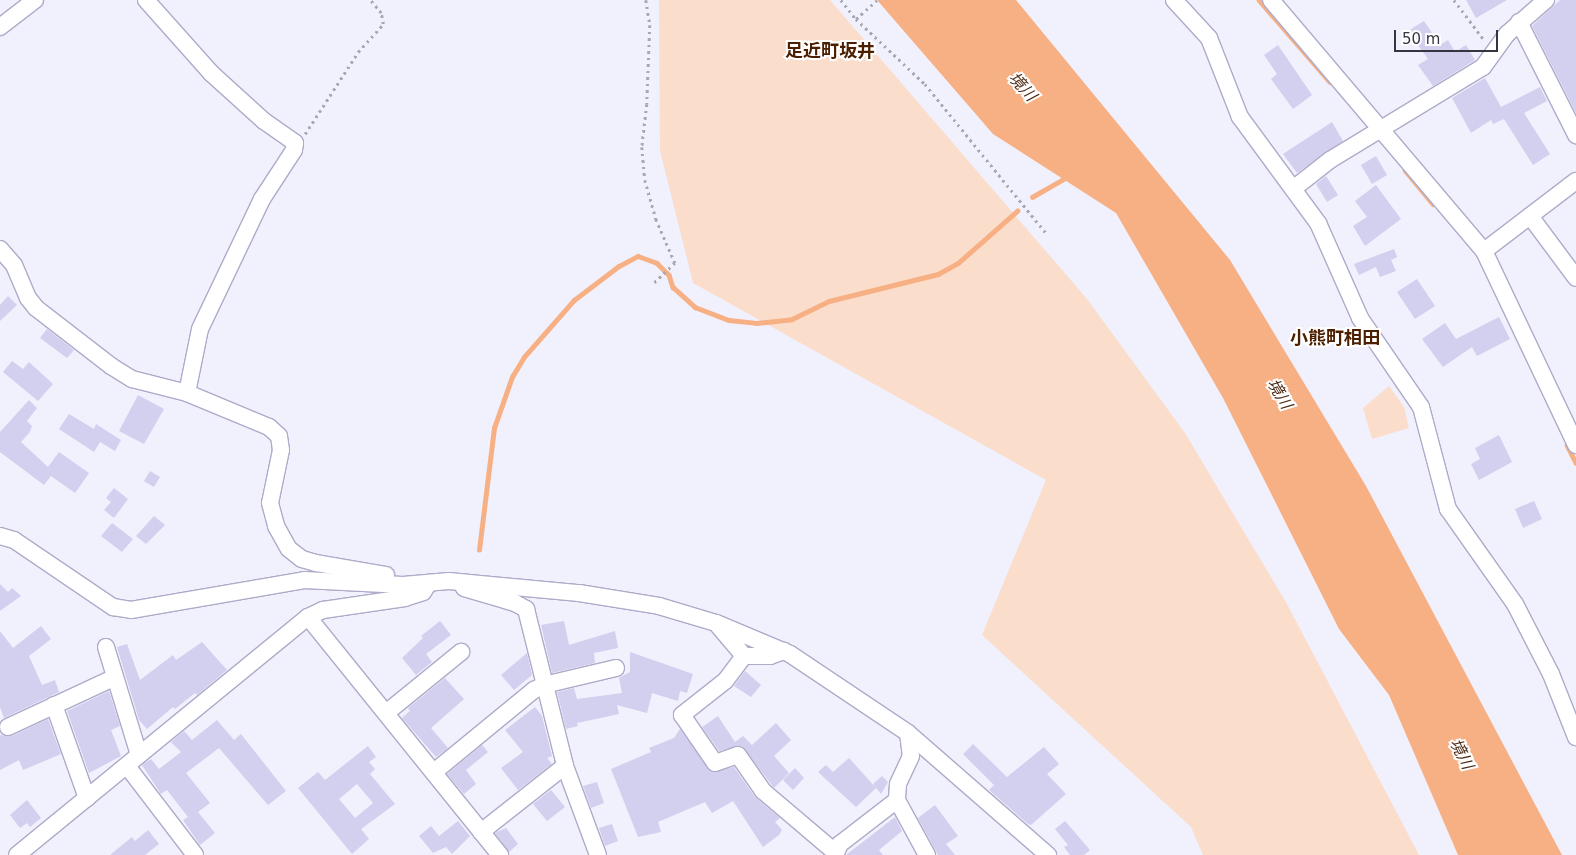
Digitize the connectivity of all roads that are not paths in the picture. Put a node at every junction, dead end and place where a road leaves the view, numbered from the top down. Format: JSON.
{"nodes":[{"id":1,"x":36,"y":0,"type":"edge"},
{"id":2,"x":146,"y":0,"type":"edge"},
{"id":3,"x":1175,"y":0,"type":"edge"},
{"id":4,"x":1272,"y":0,"type":"edge"},
{"id":5,"x":1546,"y":0,"type":"edge"},
{"id":6,"x":1519,"y":22,"type":"junction"},
{"id":7,"x":0,"y":28,"type":"edge"},
{"id":8,"x":1376,"y":132,"type":"junction"},
{"id":9,"x":1576,"y":135,"type":"edge"},
{"id":10,"x":1576,"y":181,"type":"edge"},
{"id":11,"x":1293,"y":189,"type":"junction"},
{"id":12,"x":1530,"y":216,"type":"junction"},
{"id":13,"x":0,"y":249,"type":"edge"},
{"id":14,"x":1484,"y":251,"type":"junction"},
{"id":15,"x":1576,"y":278,"type":"edge"},
{"id":16,"x":187,"y":393,"type":"junction"},
{"id":17,"x":1576,"y":445,"type":"edge"},
{"id":18,"x":0,"y":536,"type":"edge"},
{"id":19,"x":449,"y":581,"type":"junction"},
{"id":20,"x":430,"y":582,"type":"junction"},
{"id":21,"x":403,"y":585,"type":"junction"},
{"id":22,"x":308,"y":618,"type":"junction"},
{"id":23,"x":716,"y":623,"type":"junction"},
{"id":24,"x":106,"y":647,"type":"dead end"},
{"id":25,"x":784,"y":651,"type":"junction"},
{"id":26,"x":461,"y":652,"type":"dead end"},
{"id":27,"x":744,"y":656,"type":"junction"},
{"id":28,"x":616,"y":668,"type":"dead end"},
{"id":29,"x":115,"y":677,"type":"junction"},
{"id":30,"x":544,"y":685,"type":"junction"},
{"id":31,"x":54,"y":705,"type":"junction"},
{"id":32,"x":386,"y":713,"type":"junction"},
{"id":33,"x":8,"y":727,"type":"dead end"},
{"id":34,"x":908,"y":733,"type":"junction"},
{"id":35,"x":1576,"y":737,"type":"edge"},
{"id":36,"x":133,"y":761,"type":"junction"},
{"id":37,"x":565,"y":766,"type":"junction"},
{"id":38,"x":434,"y":772,"type":"junction"},
{"id":39,"x":87,"y":798,"type":"junction"},
{"id":40,"x":897,"y":800,"type":"junction"},
{"id":41,"x":481,"y":832,"type":"junction"},
{"id":42,"x":835,"y":854,"type":"edge"},
{"id":43,"x":17,"y":855,"type":"edge"},
{"id":44,"x":196,"y":855,"type":"edge"},
{"id":45,"x":500,"y":855,"type":"edge"},
{"id":46,"x":598,"y":855,"type":"edge"},
{"id":47,"x":927,"y":855,"type":"edge"},
{"id":48,"x":1048,"y":855,"type":"edge"}],
"edges":[{"from":1,"to":7,"type":"street"},
{"from":2,"to":16,"type":"street"},
{"from":3,"to":11,"type":"street"},
{"from":4,"to":8,"type":"street"},
{"from":5,"to":6,"type":"street"},
{"from":6,"to":8,"type":"street"},
{"from":6,"to":9,"type":"street"},
{"from":8,"to":11,"type":"street"},
{"from":8,"to":14,"type":"street"},
{"from":10,"to":12,"type":"street"},
{"from":11,"to":35,"type":"street"},
{"from":12,"to":14,"type":"street"},
{"from":12,"to":15,"type":"street"},
{"from":13,"to":16,"type":"street"},
{"from":14,"to":17,"type":"street"},
{"from":16,"to":21,"type":"street"},
{"from":18,"to":21,"type":"street"},
{"from":19,"to":20,"type":"street"},
{"from":19,"to":23,"type":"street"},
{"from":19,"to":30,"type":"street"},
{"from":20,"to":21,"type":"street"},
{"from":20,"to":22,"type":"street"},
{"from":22,"to":32,"type":"street"},
{"from":22,"to":36,"type":"street"},
{"from":23,"to":25,"type":"street"},
{"from":23,"to":27,"type":"street"},
{"from":24,"to":29,"type":"street"},
{"from":25,"to":27,"type":"street"},
{"from":25,"to":34,"type":"street"},
{"from":26,"to":32,"type":"street"},
{"from":27,"to":42,"type":"street"},
{"from":28,"to":30,"type":"street"},
{"from":29,"to":31,"type":"street"},
{"from":29,"to":36,"type":"street"},
{"from":30,"to":37,"type":"street"},
{"from":30,"to":38,"type":"street"},
{"from":31,"to":33,"type":"street"},
{"from":31,"to":39,"type":"street"},
{"from":32,"to":38,"type":"street"},
{"from":34,"to":40,"type":"street"},
{"from":34,"to":48,"type":"street"},
{"from":36,"to":39,"type":"street"},
{"from":36,"to":44,"type":"street"},
{"from":37,"to":41,"type":"street"},
{"from":37,"to":46,"type":"street"},
{"from":38,"to":41,"type":"street"},
{"from":39,"to":43,"type":"street"},
{"from":40,"to":42,"type":"street"},
{"from":40,"to":47,"type":"street"},
{"from":41,"to":45,"type":"street"}]}
